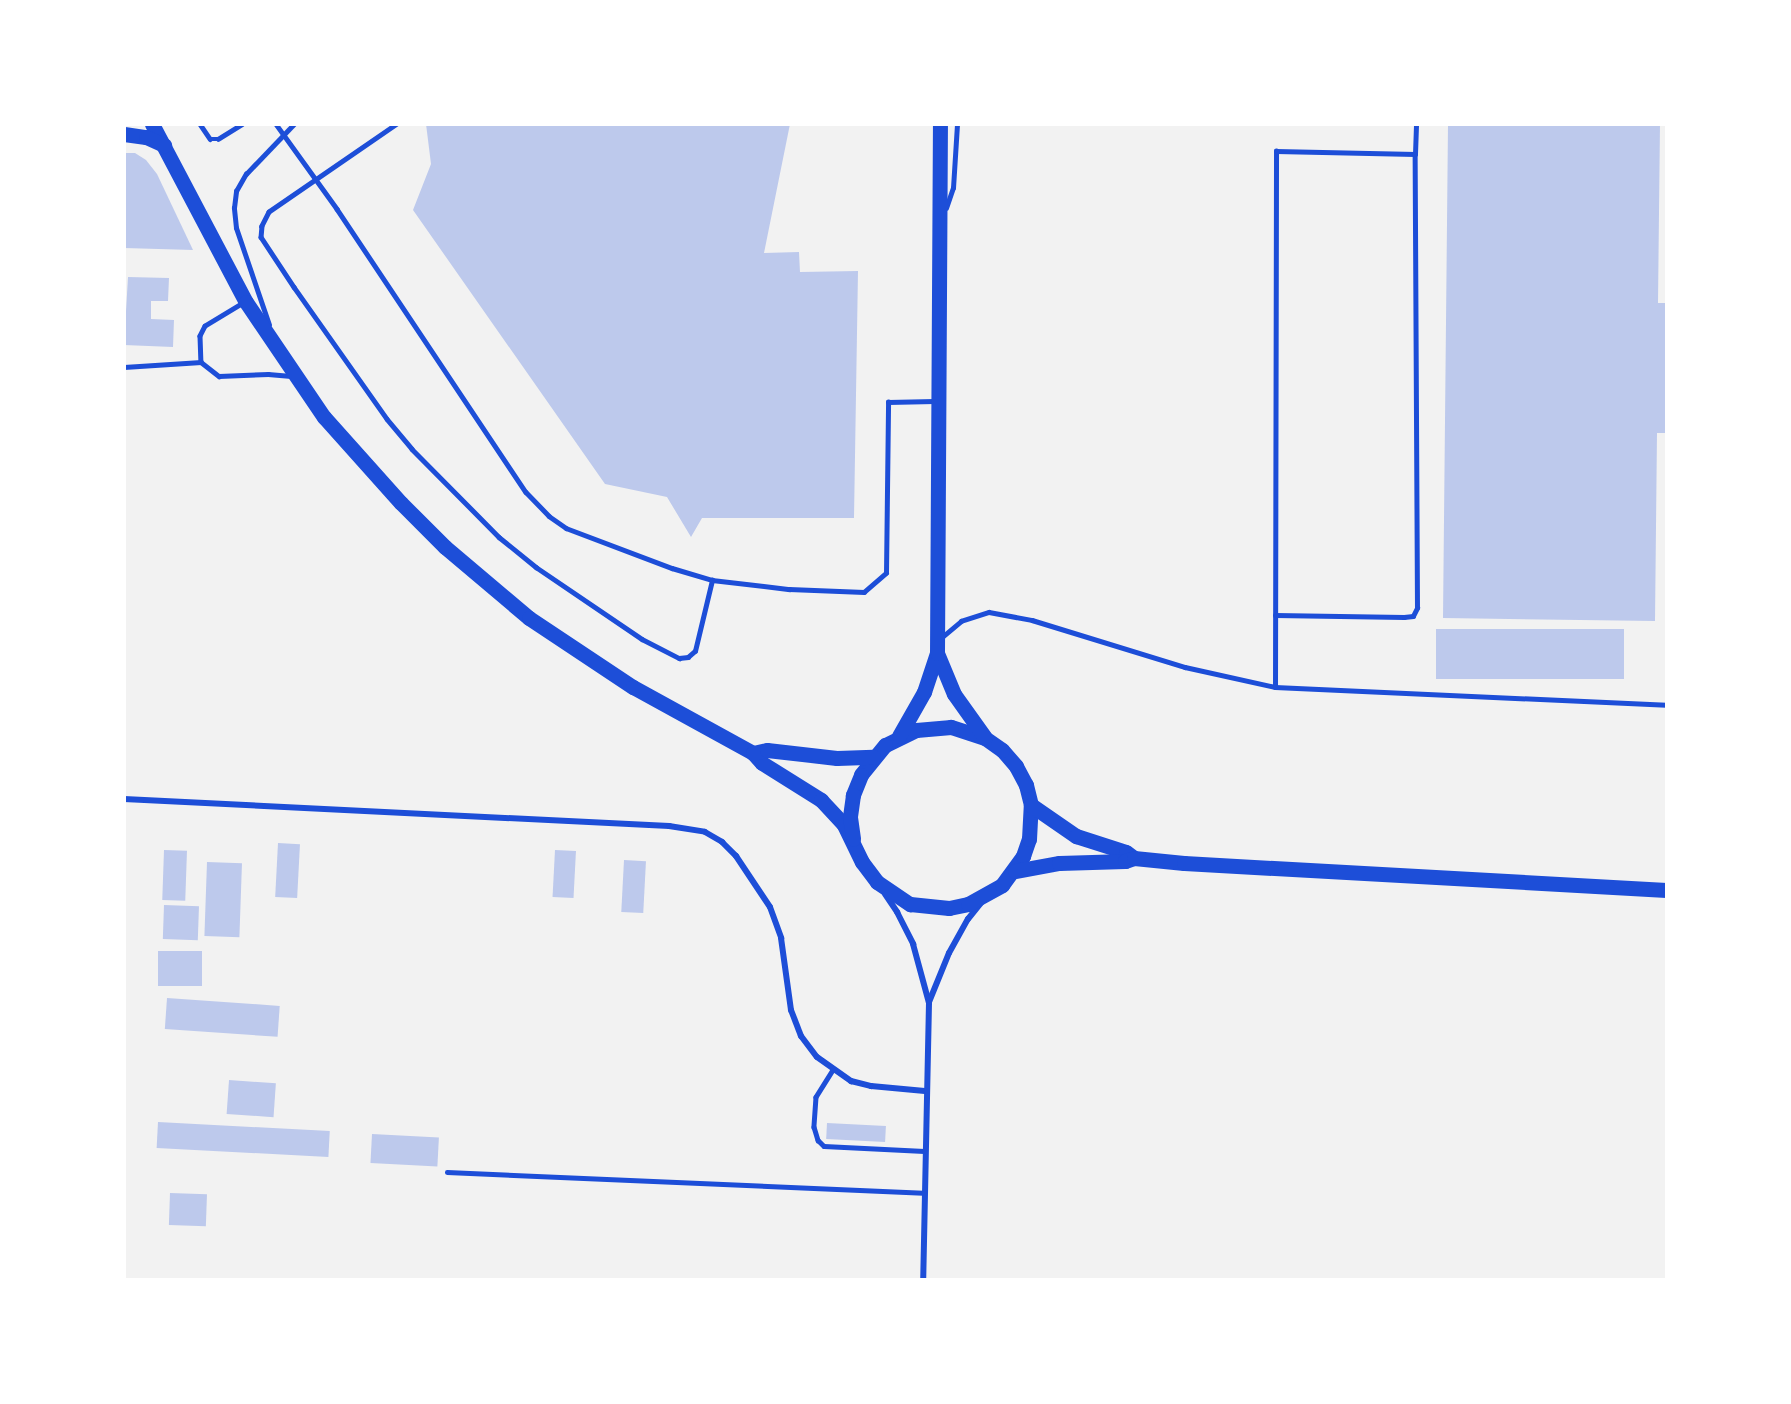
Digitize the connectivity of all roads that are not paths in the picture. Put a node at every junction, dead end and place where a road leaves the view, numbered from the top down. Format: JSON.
{"nodes":[{"id":1,"x":154,"y":124,"type":"edge"},
{"id":2,"x":200,"y":124,"type":"edge"},
{"id":3,"x":242,"y":124,"type":"edge"},
{"id":4,"x":276,"y":124,"type":"edge"},
{"id":5,"x":294,"y":124,"type":"edge"},
{"id":6,"x":397,"y":124,"type":"edge"},
{"id":7,"x":940,"y":124,"type":"edge"},
{"id":8,"x":957,"y":124,"type":"edge"},
{"id":9,"x":1416,"y":124,"type":"edge"},
{"id":10,"x":124,"y":134,"type":"edge"},
{"id":11,"x":283,"y":135,"type":"junction"},
{"id":12,"x":164,"y":146,"type":"junction"},
{"id":13,"x":1415,"y":154,"type":"junction"},
{"id":14,"x":316,"y":178,"type":"junction"},
{"id":15,"x":939,"y":227,"type":"junction"},
{"id":16,"x":246,"y":302,"type":"junction"},
{"id":17,"x":280,"y":356,"type":"junction"},
{"id":18,"x":201,"y":362,"type":"junction"},
{"id":19,"x":124,"y":367,"type":"edge"},
{"id":20,"x":294,"y":377,"type":"junction"},
{"id":21,"x":936,"y":401,"type":"junction"},
{"id":22,"x":712,"y":580,"type":"junction"},
{"id":23,"x":1275,"y":615,"type":"junction"},
{"id":24,"x":937,"y":647,"type":"junction"},
{"id":25,"x":1275,"y":687,"type":"junction"},
{"id":26,"x":1666,"y":705,"type":"edge"},
{"id":27,"x":899,"y":736,"type":"junction"},
{"id":28,"x":985,"y":738,"type":"junction"},
{"id":29,"x":753,"y":753,"type":"junction"},
{"id":30,"x":873,"y":757,"type":"junction"},
{"id":31,"x":124,"y":799,"type":"edge"},
{"id":32,"x":1031,"y":805,"type":"junction"},
{"id":33,"x":853,"y":839,"type":"junction"},
{"id":34,"x":1134,"y":858,"type":"junction"},
{"id":35,"x":1015,"y":871,"type":"junction"},
{"id":36,"x":878,"y":882,"type":"junction"},
{"id":37,"x":1666,"y":890,"type":"edge"},
{"id":38,"x":986,"y":897,"type":"junction"},
{"id":39,"x":929,"y":1003,"type":"junction"},
{"id":40,"x":833,"y":1070,"type":"junction"},
{"id":41,"x":925,"y":1091,"type":"junction"},
{"id":42,"x":924,"y":1151,"type":"junction"},
{"id":43,"x":447,"y":1172,"type":"dead end"},
{"id":44,"x":923,"y":1193,"type":"junction"},
{"id":45,"x":924,"y":1280,"type":"edge"}],
"edges":[{"from":1,"to":12,"type":"main road"},
{"from":2,"to":3,"type":"lane"},
{"from":4,"to":11,"type":"lane"},
{"from":5,"to":11,"type":"lane"},
{"from":6,"to":14,"type":"lane"},
{"from":7,"to":15,"type":"main road"},
{"from":8,"to":15,"type":"lane"},
{"from":9,"to":13,"type":"lane"},
{"from":10,"to":12,"type":"main road"},
{"from":11,"to":14,"type":"lane"},
{"from":11,"to":17,"type":"lane"},
{"from":12,"to":16,"type":"main road"},
{"from":13,"to":23,"type":"lane"},
{"from":13,"to":23,"type":"lane"},
{"from":14,"to":22,"type":"lane"},
{"from":14,"to":22,"type":"lane"},
{"from":15,"to":21,"type":"main road"},
{"from":16,"to":17,"type":"main road"},
{"from":16,"to":18,"type":"lane"},
{"from":17,"to":20,"type":"main road"},
{"from":18,"to":19,"type":"lane"},
{"from":18,"to":20,"type":"lane"},
{"from":20,"to":29,"type":"main road"},
{"from":21,"to":22,"type":"lane"},
{"from":21,"to":24,"type":"main road"},
{"from":23,"to":25,"type":"lane"},
{"from":24,"to":25,"type":"lane"},
{"from":24,"to":27,"type":"main road"},
{"from":24,"to":28,"type":"main road"},
{"from":25,"to":26,"type":"lane"},
{"from":27,"to":28,"type":"main road"},
{"from":27,"to":30,"type":"main road"},
{"from":28,"to":32,"type":"main road"},
{"from":29,"to":30,"type":"main road"},
{"from":29,"to":33,"type":"main road"},
{"from":30,"to":33,"type":"main road"},
{"from":31,"to":40,"type":"street"},
{"from":32,"to":34,"type":"main road"},
{"from":32,"to":35,"type":"main road"},
{"from":33,"to":36,"type":"main road"},
{"from":34,"to":35,"type":"main road"},
{"from":34,"to":37,"type":"main road"},
{"from":35,"to":38,"type":"main road"},
{"from":36,"to":38,"type":"main road"},
{"from":36,"to":39,"type":"street"},
{"from":38,"to":39,"type":"street"},
{"from":39,"to":41,"type":"street"},
{"from":40,"to":41,"type":"street"},
{"from":40,"to":42,"type":"lane"},
{"from":41,"to":42,"type":"street"},
{"from":42,"to":44,"type":"street"},
{"from":43,"to":44,"type":"lane"},
{"from":44,"to":45,"type":"street"}]}
